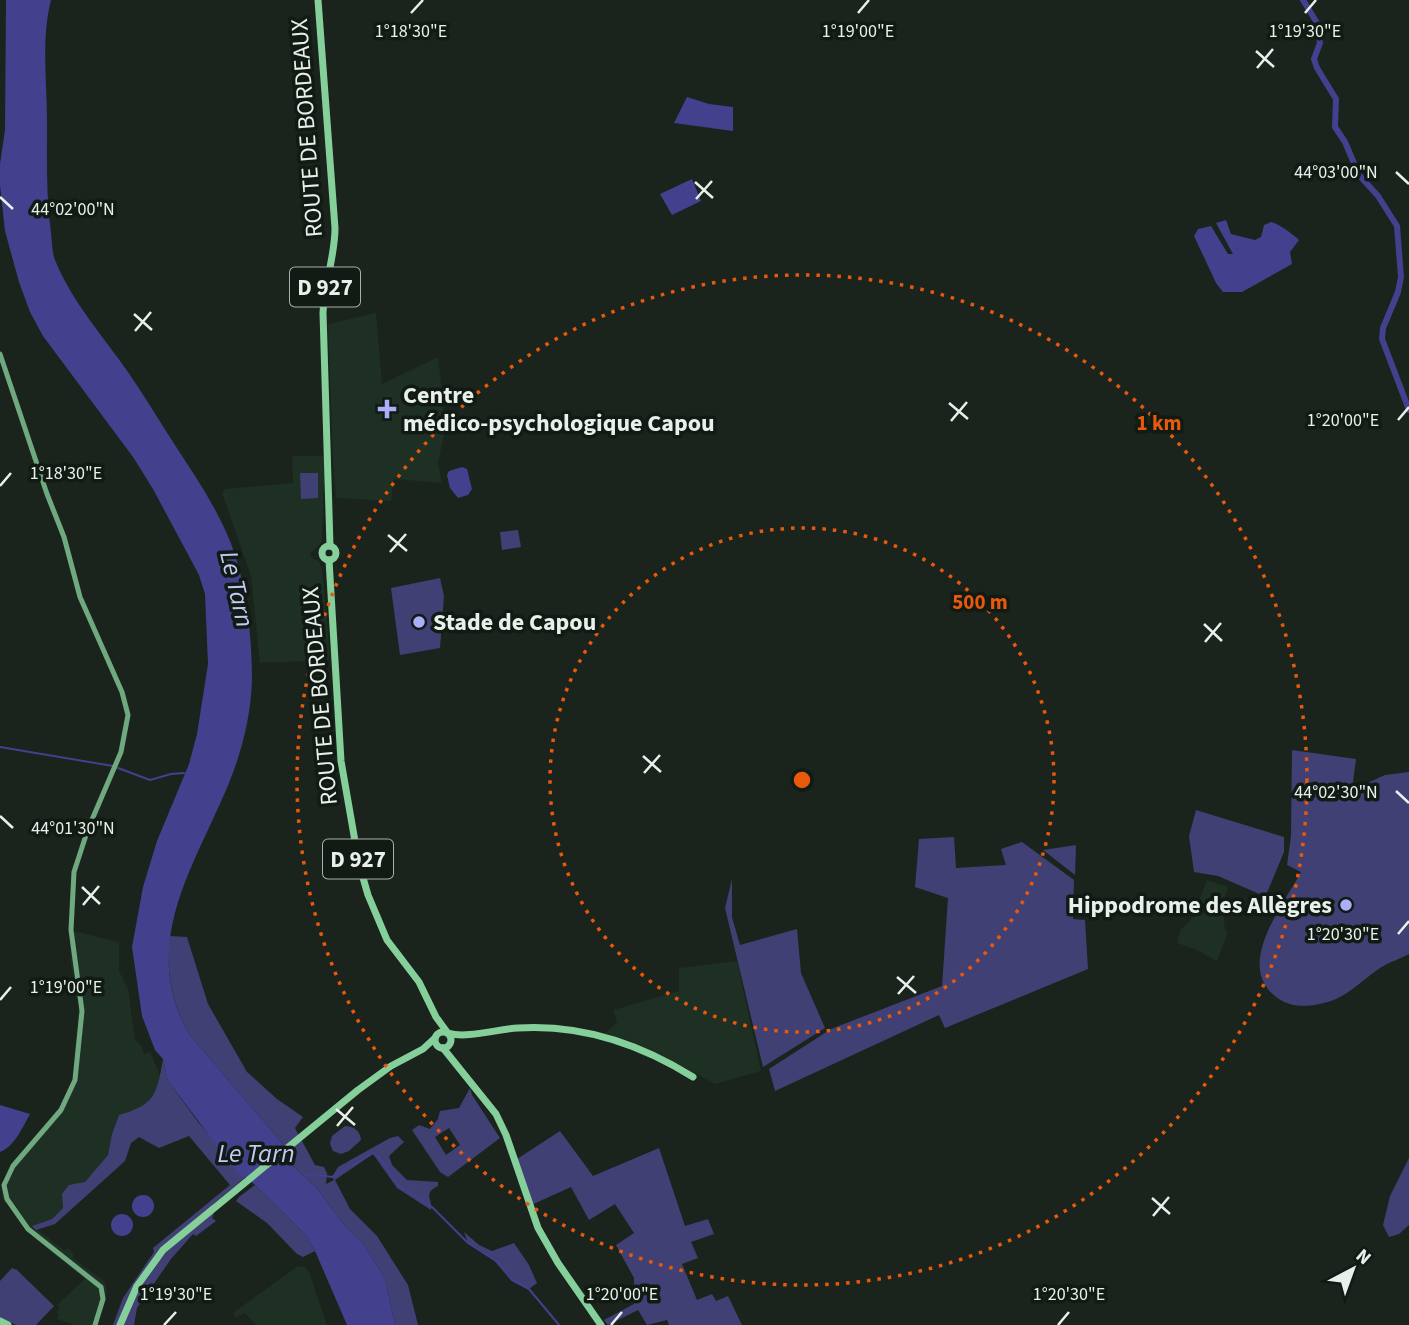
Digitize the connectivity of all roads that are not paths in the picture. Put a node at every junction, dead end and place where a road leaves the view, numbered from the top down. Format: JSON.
{"nodes":[{"id":1,"x":318,"y":0,"type":"edge"},
{"id":2,"x":0,"y":354,"type":"edge"},
{"id":3,"x":436,"y":1017,"type":"junction"},
{"id":4,"x":436,"y":1036,"type":"junction"},
{"id":5,"x":450,"y":1037,"type":"junction"},
{"id":6,"x":442,"y":1048,"type":"junction"},
{"id":7,"x":423,"y":1049,"type":"junction"},
{"id":8,"x":453,"y":1060,"type":"junction"},
{"id":9,"x":693,"y":1077,"type":"dead end"},
{"id":10,"x":0,"y":1321,"type":"edge"},
{"id":11,"x":8,"y":1325,"type":"edge"},
{"id":12,"x":94,"y":1325,"type":"edge"},
{"id":13,"x":120,"y":1325,"type":"edge"},
{"id":14,"x":601,"y":1325,"type":"edge"}],
"edges":[{"from":1,"to":3,"type":"main road","name":"ROUTE DE BORDEAUX","number":"D 927"},
{"from":2,"to":12,"type":"main road"},
{"from":3,"to":4,"type":"main road","name":"ROUTE DE BORDEAUX","number":"D 927"},
{"from":3,"to":5,"type":"main road","name":"ROUTE DE BORDEAUX","number":"D 927"},
{"from":4,"to":5,"type":"main road"},
{"from":4,"to":6,"type":"main road"},
{"from":4,"to":7,"type":"main road"},
{"from":5,"to":6,"type":"main road"},
{"from":5,"to":8,"type":"main road","number":"D 927"},
{"from":5,"to":9,"type":"main road"},
{"from":6,"to":7,"type":"main road"},
{"from":6,"to":8,"type":"main road"},
{"from":7,"to":13,"type":"main road"},
{"from":8,"to":14,"type":"main road"},
{"from":10,"to":11,"type":"main road"}]}
